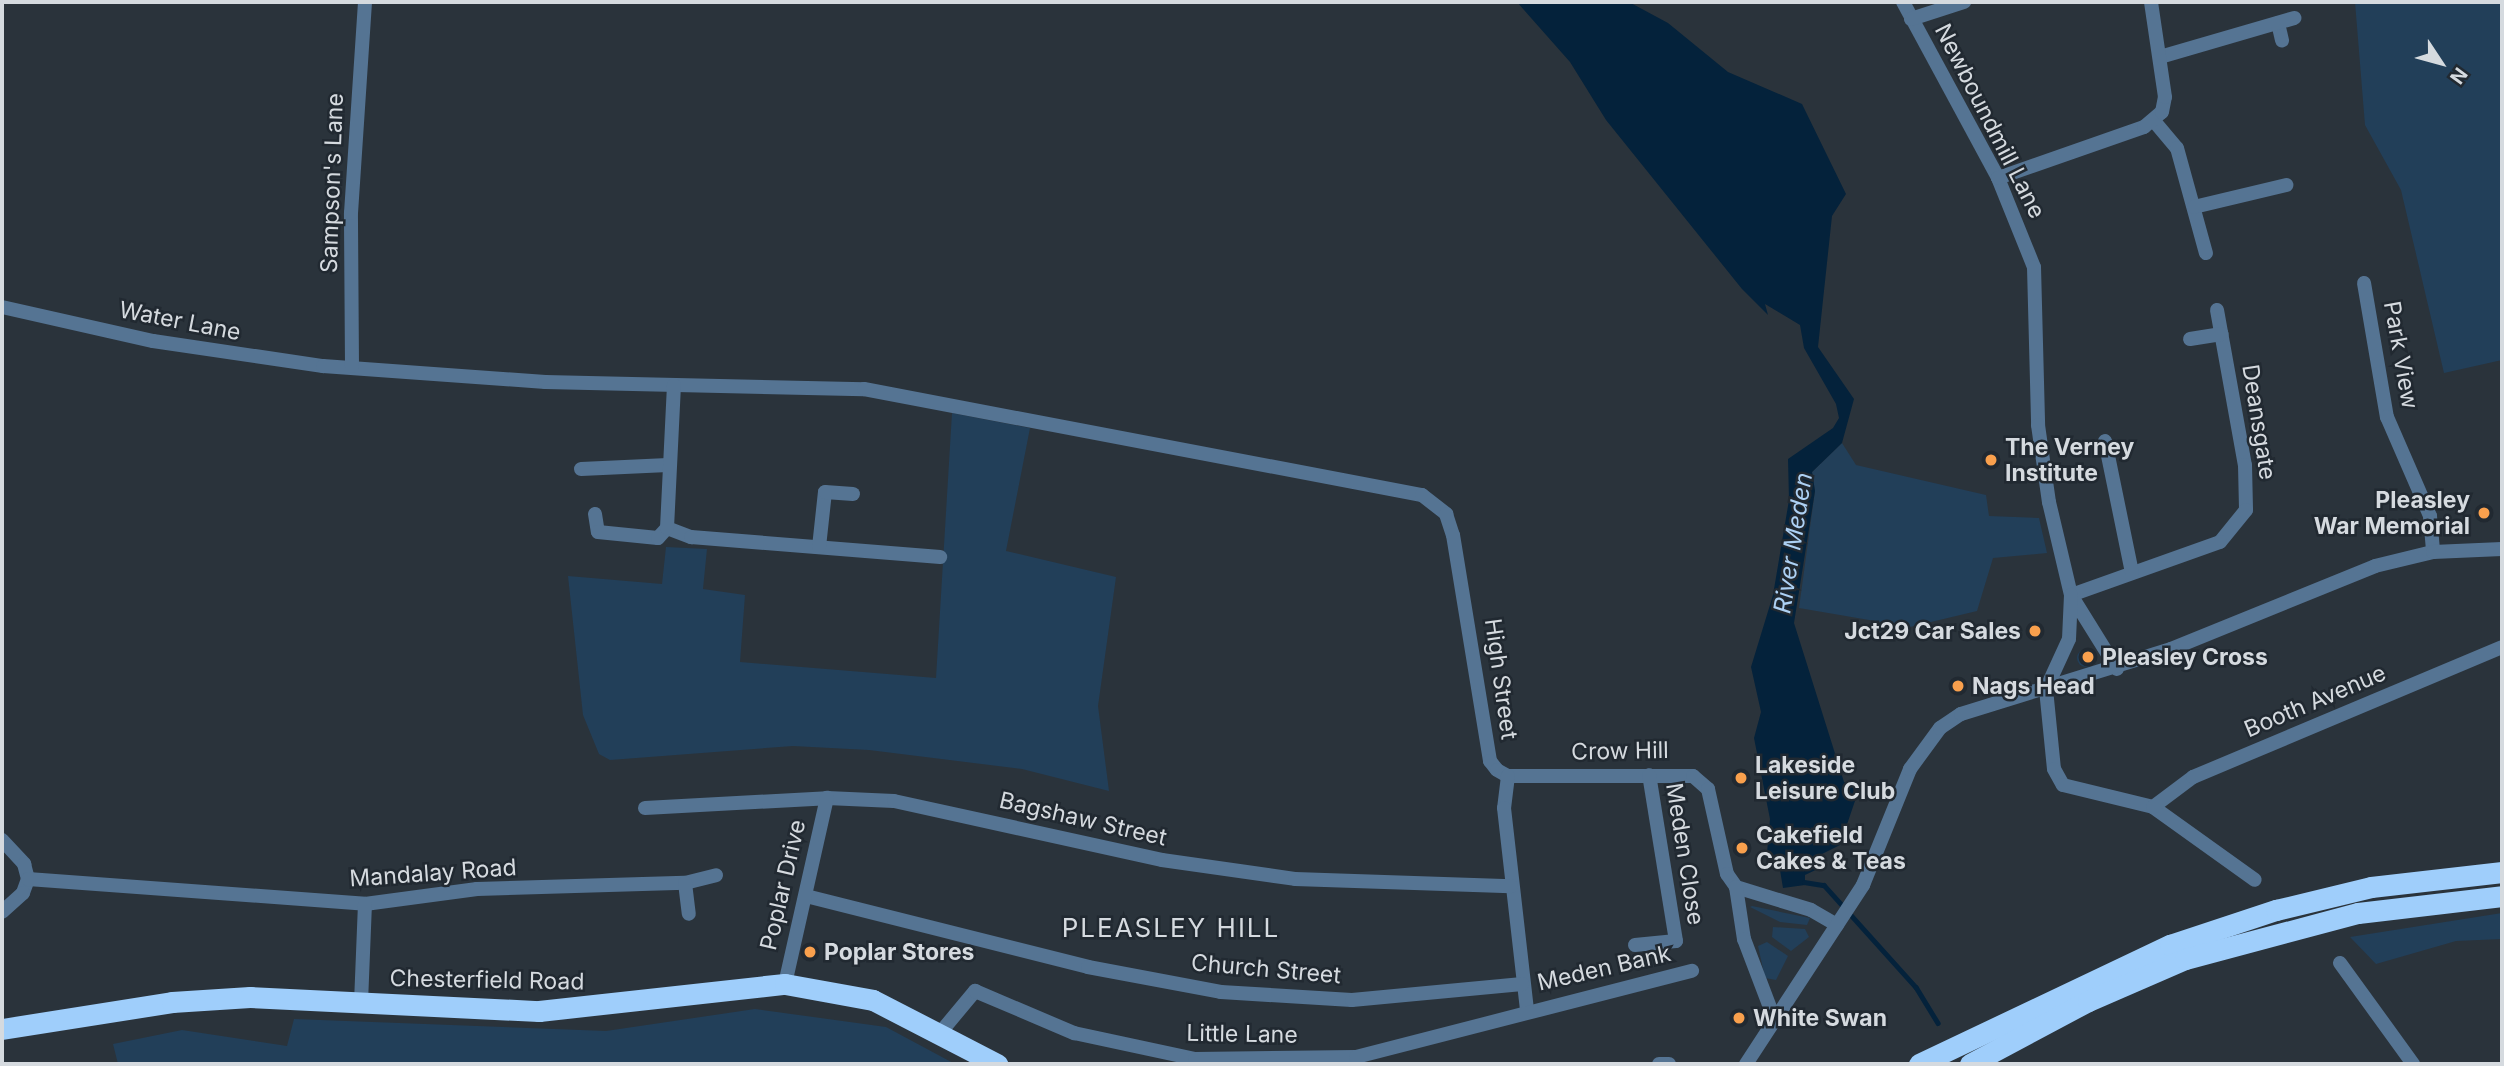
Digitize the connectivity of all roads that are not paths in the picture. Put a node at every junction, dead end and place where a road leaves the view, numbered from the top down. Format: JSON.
{"nodes":[{"id":1,"x":365,"y":2,"type":"edge"},
{"id":2,"x":1902,"y":2,"type":"edge"},
{"id":3,"x":1964,"y":2,"type":"edge"},
{"id":4,"x":2151,"y":2,"type":"edge"},
{"id":5,"x":2294,"y":18,"type":"dead end"},
{"id":6,"x":1911,"y":19,"type":"junction"},
{"id":7,"x":2278,"y":23,"type":"junction"},
{"id":8,"x":2282,"y":41,"type":"dead end"},
{"id":9,"x":2160,"y":57,"type":"junction"},
{"id":10,"x":2154,"y":121,"type":"junction"},
{"id":11,"x":2263,"y":174,"type":"dead end"},
{"id":12,"x":1998,"y":178,"type":"junction"},
{"id":13,"x":2286,"y":185,"type":"dead end"},
{"id":14,"x":2267,"y":190,"type":"junction"},
{"id":15,"x":2194,"y":207,"type":"junction"},
{"id":16,"x":2207,"y":253,"type":"dead end"},
{"id":17,"x":2364,"y":283,"type":"dead end"},
{"id":18,"x":2,"y":307,"type":"edge"},
{"id":19,"x":2217,"y":310,"type":"dead end"},
{"id":20,"x":2222,"y":334,"type":"junction"},
{"id":21,"x":2190,"y":339,"type":"dead end"},
{"id":22,"x":352,"y":366,"type":"junction"},
{"id":23,"x":674,"y":385,"type":"junction"},
{"id":24,"x":2105,"y":441,"type":"dead end"},
{"id":25,"x":2125,"y":458,"type":"dead end"},
{"id":26,"x":2109,"y":461,"type":"junction"},
{"id":27,"x":668,"y":465,"type":"junction"},
{"id":28,"x":581,"y":469,"type":"dead end"},
{"id":29,"x":853,"y":494,"type":"dead end"},
{"id":30,"x":595,"y":514,"type":"dead end"},
{"id":31,"x":1446,"y":514,"type":"joint"},
{"id":32,"x":667,"y":528,"type":"junction"},
{"id":33,"x":819,"y":547,"type":"junction"},
{"id":34,"x":2502,"y":549,"type":"edge"},
{"id":35,"x":2433,"y":552,"type":"junction"},
{"id":36,"x":940,"y":557,"type":"dead end"},
{"id":37,"x":2132,"y":572,"type":"junction"},
{"id":38,"x":2071,"y":595,"type":"junction"},
{"id":39,"x":2502,"y":647,"type":"edge"},
{"id":40,"x":2117,"y":669,"type":"junction"},
{"id":41,"x":2046,"y":689,"type":"junction"},
{"id":42,"x":1649,"y":775,"type":"junction"},
{"id":43,"x":1508,"y":776,"type":"junction"},
{"id":44,"x":827,"y":797,"type":"junction"},
{"id":45,"x":2153,"y":807,"type":"junction"},
{"id":46,"x":645,"y":808,"type":"dead end"},
{"id":47,"x":4,"y":842,"type":"edge"},
{"id":48,"x":2502,"y":872,"type":"edge"},
{"id":49,"x":716,"y":875,"type":"dead end"},
{"id":50,"x":28,"y":878,"type":"junction"},
{"id":51,"x":2255,"y":880,"type":"dead end"},
{"id":52,"x":685,"y":883,"type":"junction"},
{"id":53,"x":1511,"y":887,"type":"junction"},
{"id":54,"x":1736,"y":887,"type":"junction"},
{"id":55,"x":806,"y":896,"type":"junction"},
{"id":56,"x":2502,"y":896,"type":"edge"},
{"id":57,"x":365,"y":904,"type":"junction"},
{"id":58,"x":2,"y":912,"type":"edge"},
{"id":59,"x":690,"y":915,"type":"dead end"},
{"id":60,"x":1838,"y":923,"type":"junction"},
{"id":61,"x":1635,"y":945,"type":"dead end"},
{"id":62,"x":2340,"y":963,"type":"dead end"},
{"id":63,"x":1692,"y":971,"type":"dead end"},
{"id":64,"x":785,"y":984,"type":"junction"},
{"id":65,"x":1521,"y":984,"type":"junction"},
{"id":66,"x":361,"y":1003,"type":"junction"},
{"id":67,"x":1527,"y":1010,"type":"junction"},
{"id":68,"x":1774,"y":1018,"type":"junction"},
{"id":69,"x":2,"y":1029,"type":"edge"},
{"id":70,"x":940,"y":1033,"type":"junction"},
{"id":71,"x":998,"y":1064,"type":"edge"},
{"id":72,"x":1659,"y":1064,"type":"edge"},
{"id":73,"x":1669,"y":1064,"type":"edge"},
{"id":74,"x":1746,"y":1064,"type":"edge"},
{"id":75,"x":1919,"y":1064,"type":"edge"},
{"id":76,"x":1970,"y":1064,"type":"edge"},
{"id":77,"x":2413,"y":1064,"type":"edge"}],
"edges":[{"from":1,"to":22,"type":"street","name":"Sampson's Lane"},
{"from":2,"to":6,"type":"street","name":"Newboundmill Lane"},
{"from":3,"to":6,"type":"street"},
{"from":4,"to":9,"type":"street"},
{"from":5,"to":7,"type":"street"},
{"from":6,"to":12,"type":"street","name":"Newboundmill Lane"},
{"from":7,"to":8,"type":"street"},
{"from":7,"to":9,"type":"street"},
{"from":9,"to":10,"type":"street"},
{"from":10,"to":12,"type":"street"},
{"from":10,"to":15,"type":"street"},
{"from":11,"to":14,"type":"street"},
{"from":12,"to":38,"type":"street","name":"Newboundmill Lane"},
{"from":13,"to":14,"type":"street"},
{"from":14,"to":15,"type":"street"},
{"from":15,"to":16,"type":"street"},
{"from":17,"to":35,"type":"street","name":"Park View"},
{"from":18,"to":22,"type":"street","name":"Water Lane"},
{"from":19,"to":20,"type":"street","name":"Deansgate"},
{"from":20,"to":21,"type":"street"},
{"from":20,"to":37,"type":"street","name":"Deansgate"},
{"from":22,"to":23,"type":"street","name":"Water Lane"},
{"from":23,"to":27,"type":"street"},
{"from":23,"to":31,"type":"street","name":"Water Lane"},
{"from":24,"to":26,"type":"street"},
{"from":25,"to":26,"type":"street"},
{"from":26,"to":37,"type":"street"},
{"from":27,"to":28,"type":"street"},
{"from":27,"to":32,"type":"street"},
{"from":29,"to":33,"type":"street"},
{"from":30,"to":32,"type":"street"},
{"from":31,"to":43,"type":"street","name":"High Street"},
{"from":32,"to":33,"type":"street"},
{"from":33,"to":36,"type":"street"},
{"from":34,"to":35,"type":"street"},
{"from":35,"to":40,"type":"street"},
{"from":37,"to":38,"type":"street","name":"Deansgate"},
{"from":38,"to":40,"type":"street","name":"Newboundmill Lane"},
{"from":38,"to":41,"type":"street","name":"Newboundmill Lane"},
{"from":39,"to":45,"type":"street","name":"Booth Avenue"},
{"from":40,"to":41,"type":"street"},
{"from":41,"to":45,"type":"street"},
{"from":41,"to":60,"type":"street"},
{"from":42,"to":43,"type":"street","name":"Crow Hill"},
{"from":42,"to":54,"type":"street","name":"Crow Hill"},
{"from":42,"to":61,"type":"street","name":"Meden Close"},
{"from":43,"to":53,"type":"street"},
{"from":44,"to":46,"type":"street","name":"Bagshaw Street"},
{"from":44,"to":53,"type":"street","name":"Bagshaw Street"},
{"from":44,"to":55,"type":"street","name":"Poplar Drive"},
{"from":45,"to":51,"type":"street"},
{"from":47,"to":50,"type":"street"},
{"from":48,"to":75,"type":"highway"},
{"from":49,"to":52,"type":"street","name":"Mandalay Road"},
{"from":50,"to":57,"type":"street","name":"Mandalay Road"},
{"from":50,"to":58,"type":"street"},
{"from":52,"to":57,"type":"street","name":"Mandalay Road"},
{"from":52,"to":59,"type":"street"},
{"from":53,"to":65,"type":"street"},
{"from":54,"to":60,"type":"street"},
{"from":54,"to":68,"type":"street","name":"Crow Hill"},
{"from":55,"to":64,"type":"street","name":"Poplar Drive"},
{"from":55,"to":65,"type":"street","name":"Church Street"},
{"from":56,"to":76,"type":"highway"},
{"from":57,"to":66,"type":"street"},
{"from":60,"to":68,"type":"street"},
{"from":62,"to":77,"type":"street"},
{"from":63,"to":67,"type":"street","name":"Meden Bank"},
{"from":64,"to":66,"type":"highway","name":"Chesterfield Road"},
{"from":64,"to":70,"type":"highway","name":"Chesterfield Road"},
{"from":65,"to":67,"type":"street"},
{"from":66,"to":69,"type":"highway","name":"Chesterfield Road"},
{"from":67,"to":70,"type":"street","name":"Little Lane"},
{"from":68,"to":74,"type":"street"},
{"from":70,"to":71,"type":"highway","name":"Chesterfield Road"},
{"from":72,"to":73,"type":"street"}]}
